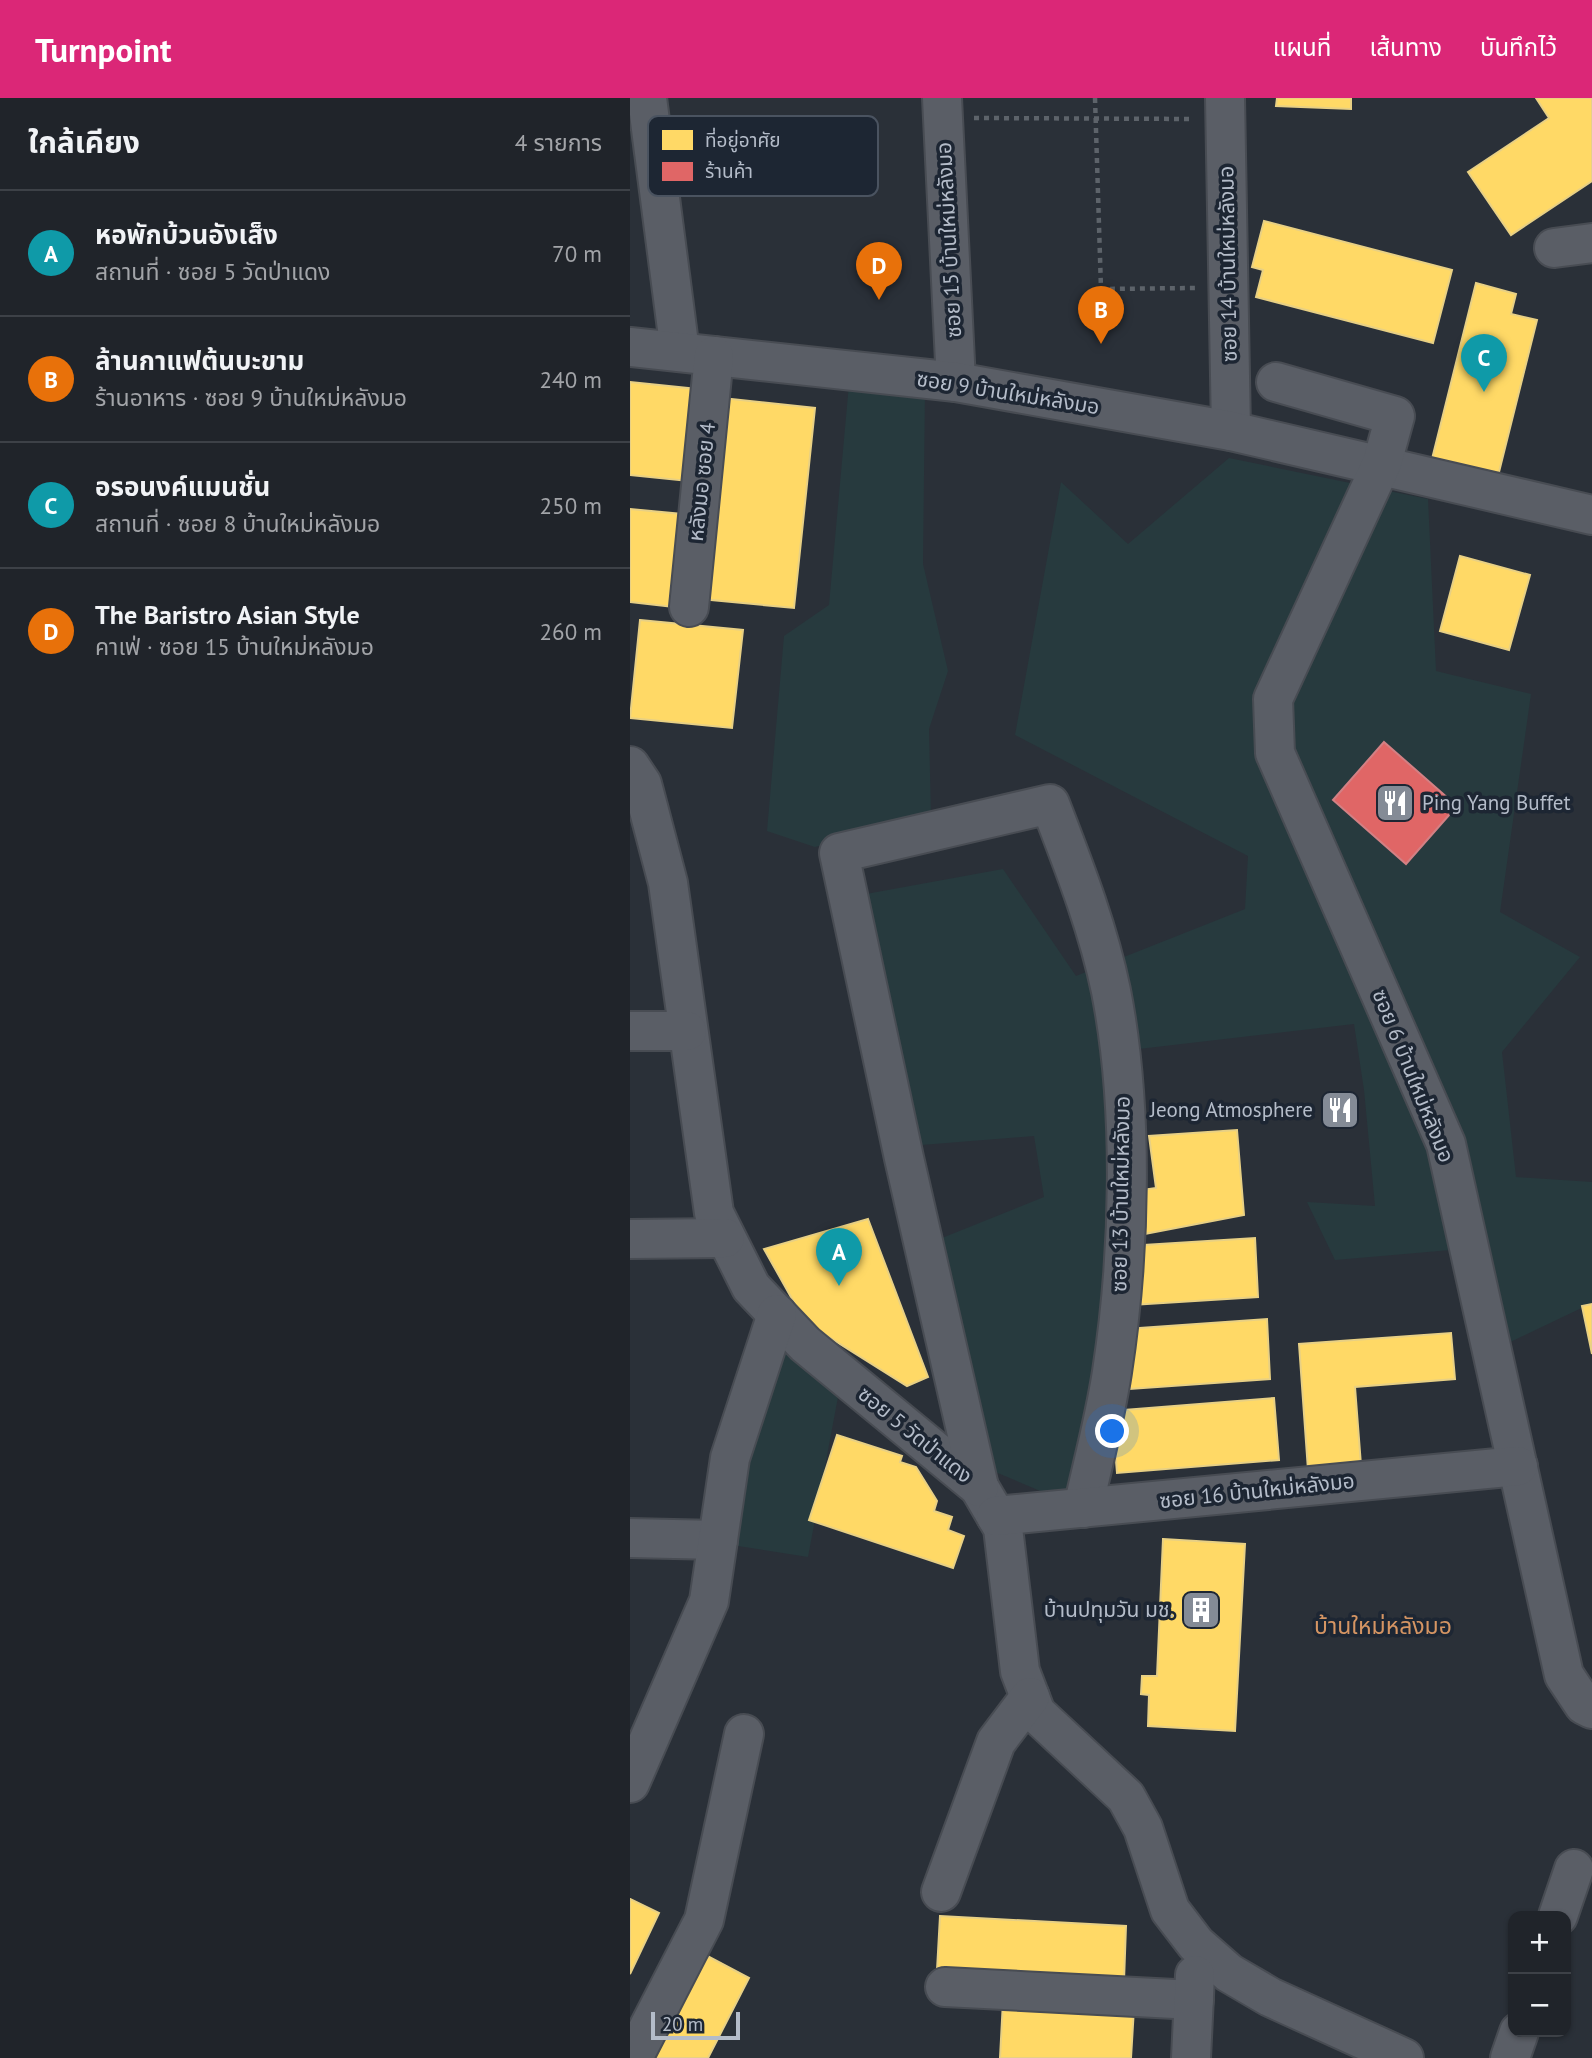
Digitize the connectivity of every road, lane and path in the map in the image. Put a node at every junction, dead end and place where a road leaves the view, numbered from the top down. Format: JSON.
{"nodes":[{"id":1,"x":647,"y":98,"type":"edge"},
{"id":2,"x":1095,"y":98,"type":"edge"},
{"id":3,"x":954,"y":108,"type":"edge"},
{"id":4,"x":1225,"y":108,"type":"edge"},
{"id":5,"x":651,"y":116,"type":"edge"},
{"id":6,"x":1095,"y":118,"type":"junction"},
{"id":7,"x":666,"y":196,"type":"edge"},
{"id":8,"x":1592,"y":243,"type":"edge"},
{"id":9,"x":1554,"y":248,"type":"dead end"},
{"id":10,"x":1229,"y":288,"type":"junction"},
{"id":11,"x":630,"y":347,"type":"edge"},
{"id":12,"x":697,"y":354,"type":"junction"},
{"id":13,"x":956,"y":382,"type":"junction"},
{"id":14,"x":1276,"y":382,"type":"dead end"},
{"id":15,"x":1231,"y":430,"type":"junction"},
{"id":16,"x":1382,"y":463,"type":"junction"},
{"id":17,"x":1592,"y":515,"type":"edge"},
{"id":18,"x":689,"y":607,"type":"dead end"},
{"id":19,"x":630,"y":766,"type":"edge"},
{"id":20,"x":644,"y":842,"type":"edge"},
{"id":21,"x":630,"y":1031,"type":"edge"},
{"id":22,"x":687,"y":1031,"type":"junction"},
{"id":23,"x":725,"y":1238,"type":"junction"},
{"id":24,"x":630,"y":1239,"type":"edge"},
{"id":25,"x":777,"y":1314,"type":"junction"},
{"id":26,"x":1518,"y":1466,"type":"junction"},
{"id":27,"x":987,"y":1502,"type":"junction"},
{"id":28,"x":1083,"y":1508,"type":"junction"},
{"id":29,"x":630,"y":1538,"type":"edge"},
{"id":30,"x":718,"y":1540,"type":"junction"},
{"id":31,"x":1030,"y":1697,"type":"junction"},
{"id":32,"x":1592,"y":1709,"type":"edge"},
{"id":33,"x":744,"y":1734,"type":"dead end"},
{"id":34,"x":630,"y":1783,"type":"edge"},
{"id":35,"x":1574,"y":1870,"type":"dead end"},
{"id":36,"x":941,"y":1892,"type":"dead end"},
{"id":37,"x":1560,"y":1911,"type":"edge"},
{"id":38,"x":1196,"y":1944,"type":"junction"},
{"id":39,"x":945,"y":1987,"type":"dead end"},
{"id":40,"x":1194,"y":2000,"type":"junction"},
{"id":41,"x":1517,"y":2037,"type":"edge"},
{"id":42,"x":634,"y":2058,"type":"edge"},
{"id":43,"x":1191,"y":2058,"type":"edge"},
{"id":44,"x":1404,"y":2058,"type":"edge"},
{"id":45,"x":1510,"y":2058,"type":"edge"}],
"edges":[{"from":1,"to":5,"type":"street","name":"หลังมอ ซอย 4"},
{"from":2,"to":6,"type":"path"},
{"from":3,"to":6,"type":"path"},
{"from":3,"to":13,"type":"street","name":"ซอย 15 บ้านใหม่หลังมอ"},
{"from":4,"to":6,"type":"path"},
{"from":4,"to":10,"type":"street","name":"ซอย 14 บ้านใหม่หลังมอ"},
{"from":6,"to":10,"type":"path"},
{"from":7,"to":12,"type":"street","name":"หลังมอ ซอย 4"},
{"from":8,"to":9,"type":"street"},
{"from":10,"to":15,"type":"street","name":"ซอย 14 บ้านใหม่หลังมอ"},
{"from":11,"to":12,"type":"street","name":"ซอย 9 บ้านใหม่หลังมอ"},
{"from":12,"to":13,"type":"street","name":"ซอย 9 บ้านใหม่หลังมอ"},
{"from":12,"to":18,"type":"street","name":"หลังมอ ซอย 4"},
{"from":13,"to":15,"type":"street","name":"ซอย 9 บ้านใหม่หลังมอ"},
{"from":14,"to":16,"type":"street","name":"ซอย 6 บ้านใหม่หลังมอ"},
{"from":15,"to":16,"type":"street","name":"ซอย 9 บ้านใหม่หลังมอ"},
{"from":16,"to":17,"type":"street","name":"ซอย 9 บ้านใหม่หลังมอ"},
{"from":16,"to":26,"type":"street","name":"ซอย 6 บ้านใหม่หลังมอ"},
{"from":19,"to":20,"type":"street","name":"ซอย 5 วัดป่าแดง"},
{"from":20,"to":22,"type":"street","name":"ซอย 5 วัดป่าแดง"},
{"from":21,"to":22,"type":"street"},
{"from":22,"to":23,"type":"street","name":"ซอย 5 วัดป่าแดง"},
{"from":23,"to":24,"type":"street"},
{"from":23,"to":25,"type":"street","name":"ซอย 5 วัดป่าแดง"},
{"from":25,"to":27,"type":"street","name":"ซอย 5 วัดป่าแดง"},
{"from":25,"to":30,"type":"street"},
{"from":26,"to":28,"type":"street","name":"ซอย 16 บ้านใหม่หลังมอ"},
{"from":26,"to":32,"type":"street","name":"ซอย 6 บ้านใหม่หลังมอ"},
{"from":27,"to":28,"type":"street","name":"ซอย 16 บ้านใหม่หลังมอ"},
{"from":27,"to":28,"type":"street","name":"ซอย 13 บ้านใหม่หลังมอ"},
{"from":27,"to":31,"type":"street"},
{"from":29,"to":30,"type":"street"},
{"from":30,"to":34,"type":"street"},
{"from":31,"to":36,"type":"street"},
{"from":31,"to":38,"type":"street"},
{"from":33,"to":42,"type":"street"},
{"from":35,"to":37,"type":"street"},
{"from":38,"to":40,"type":"street"},
{"from":38,"to":44,"type":"street"},
{"from":39,"to":40,"type":"street"},
{"from":40,"to":43,"type":"street"},
{"from":41,"to":45,"type":"street"}]}
